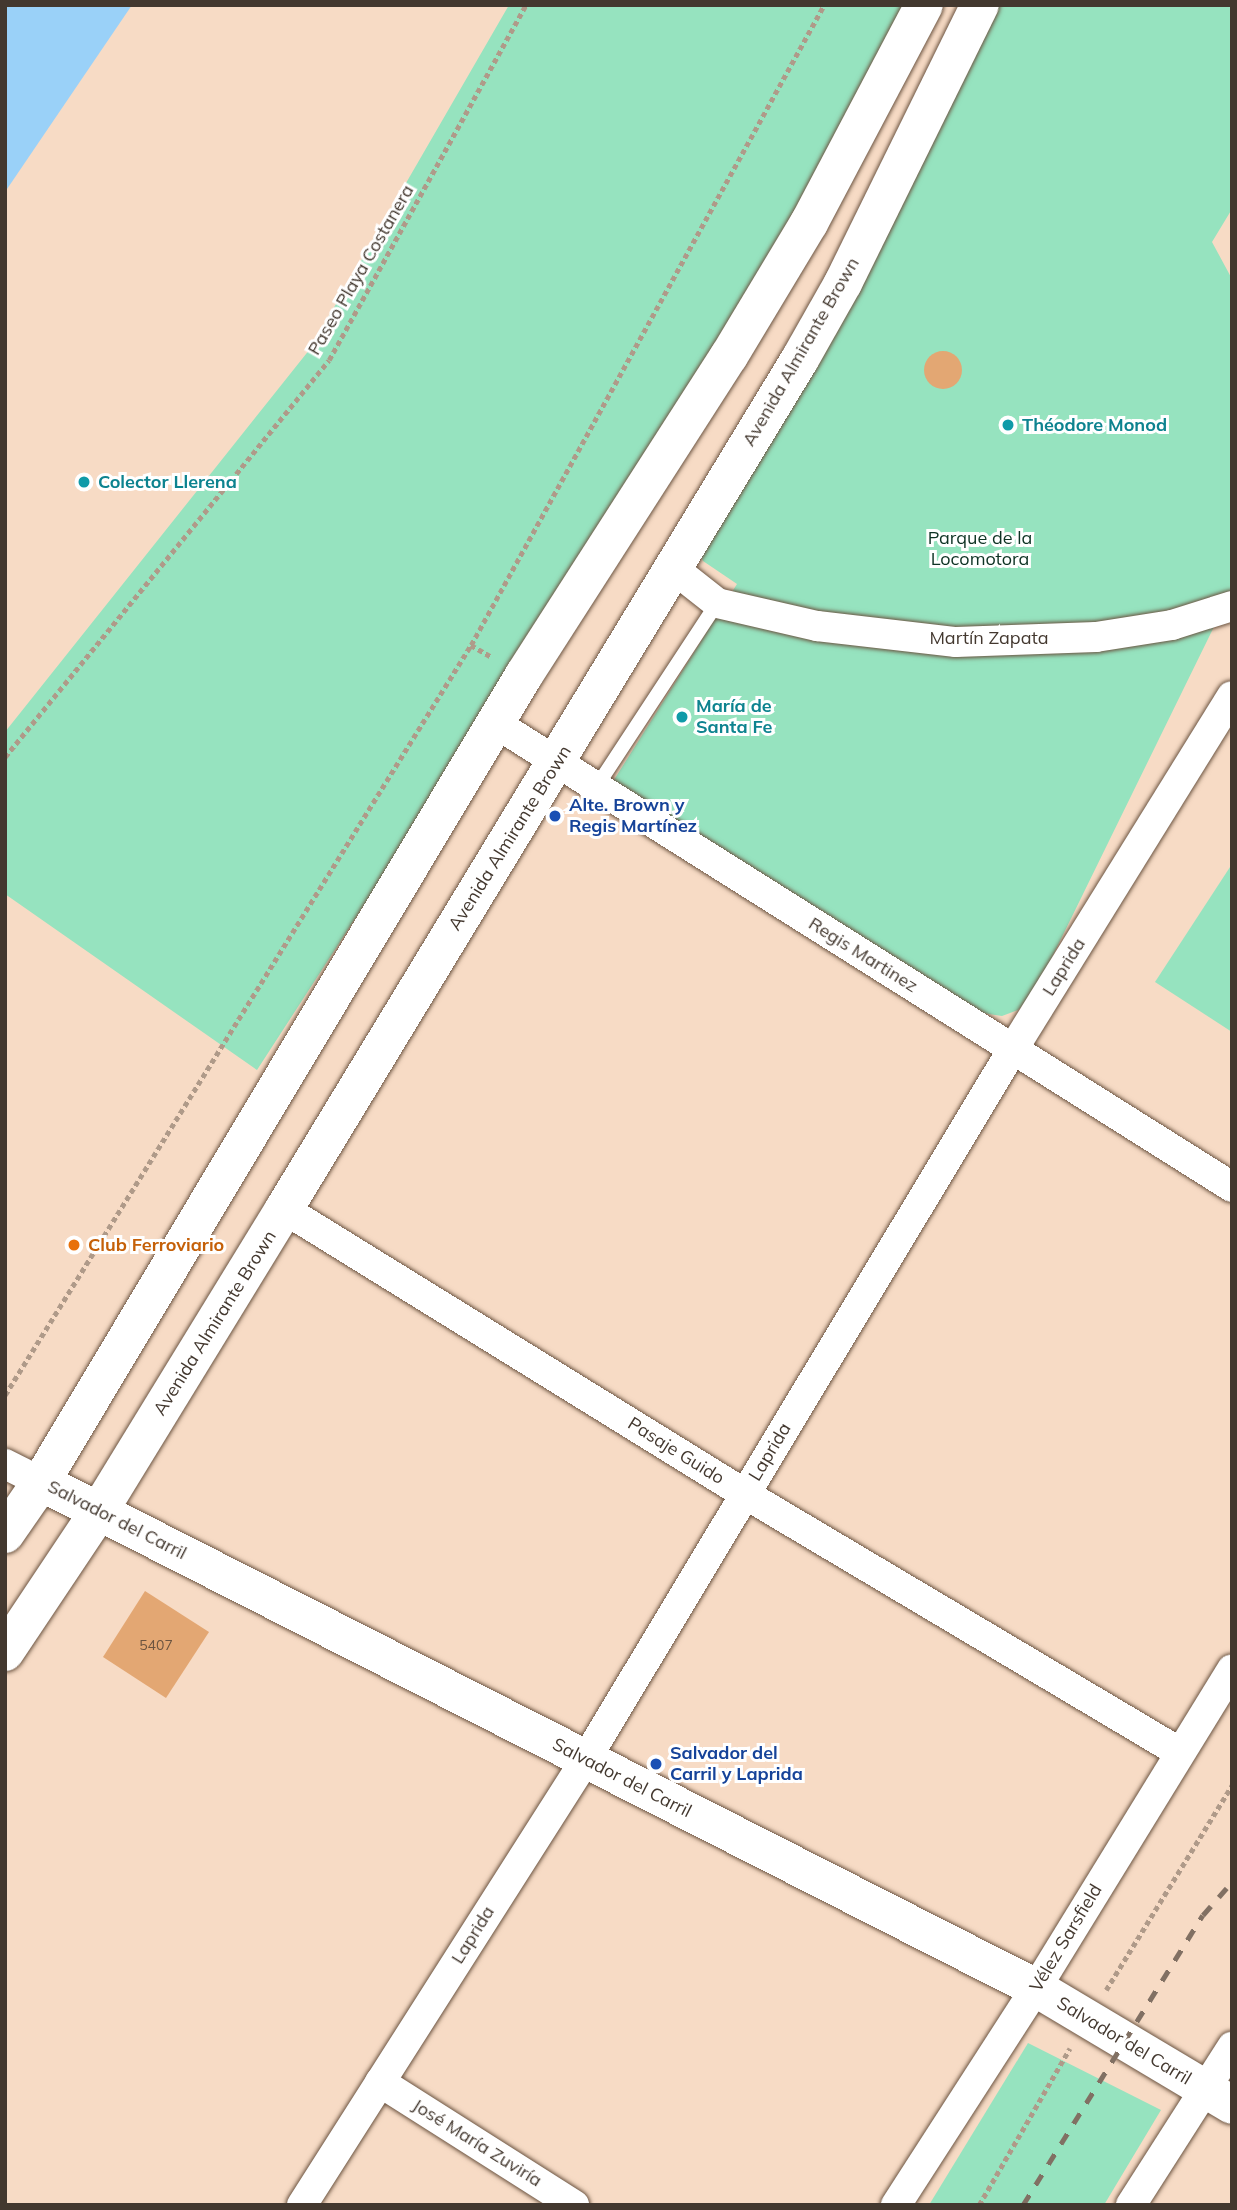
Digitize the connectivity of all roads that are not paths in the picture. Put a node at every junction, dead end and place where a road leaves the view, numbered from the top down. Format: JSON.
{"nodes":[{"id":1,"x":924,"y":5,"type":"edge"},
{"id":2,"x":980,"y":5,"type":"edge"},
{"id":3,"x":674,"y":569,"type":"junction"},
{"id":4,"x":717,"y":603,"type":"junction"},
{"id":5,"x":1232,"y":606,"type":"edge"},
{"id":6,"x":1232,"y":696,"type":"edge"},
{"id":7,"x":495,"y":723,"type":"junction"},
{"id":8,"x":557,"y":762,"type":"junction"},
{"id":9,"x":597,"y":786,"type":"junction"},
{"id":10,"x":1013,"y":1049,"type":"junction"},
{"id":11,"x":1232,"y":1187,"type":"edge"},
{"id":12,"x":284,"y":1209,"type":"junction"},
{"id":13,"x":5,"y":1464,"type":"edge"},
{"id":14,"x":41,"y":1482,"type":"junction"},
{"id":15,"x":745,"y":1494,"type":"junction"},
{"id":16,"x":99,"y":1511,"type":"junction"},
{"id":17,"x":5,"y":1534,"type":"edge"},
{"id":18,"x":5,"y":1652,"type":"edge"},
{"id":19,"x":1232,"y":1669,"type":"edge"},
{"id":20,"x":1180,"y":1752,"type":"junction"},
{"id":21,"x":586,"y":1759,"type":"junction"},
{"id":22,"x":1036,"y":1988,"type":"junction"},
{"id":23,"x":1232,"y":2047,"type":"edge"},
{"id":24,"x":380,"y":2082,"type":"junction"},
{"id":25,"x":1218,"y":2097,"type":"edge"},
{"id":26,"x":302,"y":2205,"type":"edge"},
{"id":27,"x":574,"y":2205,"type":"edge"},
{"id":28,"x":897,"y":2205,"type":"edge"},
{"id":29,"x":1131,"y":2205,"type":"edge"}],
"edges":[{"from":1,"to":7,"type":"main road"},
{"from":2,"to":3,"type":"main road","name":"Avenida Almirante Brown"},
{"from":3,"to":4,"type":"street","name":"Martín Zapata"},
{"from":3,"to":8,"type":"main road","name":"Avenida Almirante Brown"},
{"from":4,"to":5,"type":"street","name":"Martín Zapata"},
{"from":4,"to":9,"type":"lane"},
{"from":6,"to":10,"type":"street","name":"Laprida"},
{"from":7,"to":8,"type":"street","name":"Regis Martinez"},
{"from":7,"to":14,"type":"main road"},
{"from":8,"to":9,"type":"street","name":"Regis Martinez"},
{"from":8,"to":12,"type":"main road","name":"Avenida Almirante Brown"},
{"from":9,"to":10,"type":"street","name":"Regis Martinez"},
{"from":10,"to":11,"type":"street","name":"Regis Martinez"},
{"from":10,"to":15,"type":"street","name":"Laprida"},
{"from":12,"to":15,"type":"street","name":"Pasaje Guido"},
{"from":12,"to":16,"type":"main road","name":"Avenida Almirante Brown"},
{"from":13,"to":14,"type":"street","name":"Salvador del Carril"},
{"from":14,"to":16,"type":"main road","name":"Salvador del Carril"},
{"from":14,"to":17,"type":"main road"},
{"from":15,"to":20,"type":"street","name":"Pasaje Guido"},
{"from":15,"to":21,"type":"street","name":"Laprida"},
{"from":16,"to":18,"type":"main road","name":"Avenida Almirante Brown"},
{"from":16,"to":21,"type":"main road","name":"Salvador del Carril"},
{"from":19,"to":20,"type":"street","name":"Vélez Sarsfield"},
{"from":20,"to":22,"type":"street","name":"Vélez Sarsfield"},
{"from":21,"to":22,"type":"main road","name":"Salvador del Carril"},
{"from":21,"to":24,"type":"street","name":"Laprida"},
{"from":22,"to":25,"type":"main road","name":"Salvador del Carril"},
{"from":22,"to":28,"type":"street","name":"Vélez Sarsfield"},
{"from":23,"to":25,"type":"street"},
{"from":24,"to":26,"type":"street","name":"Laprida"},
{"from":24,"to":27,"type":"street","name":"José María Zuviría"},
{"from":25,"to":29,"type":"street"}]}
